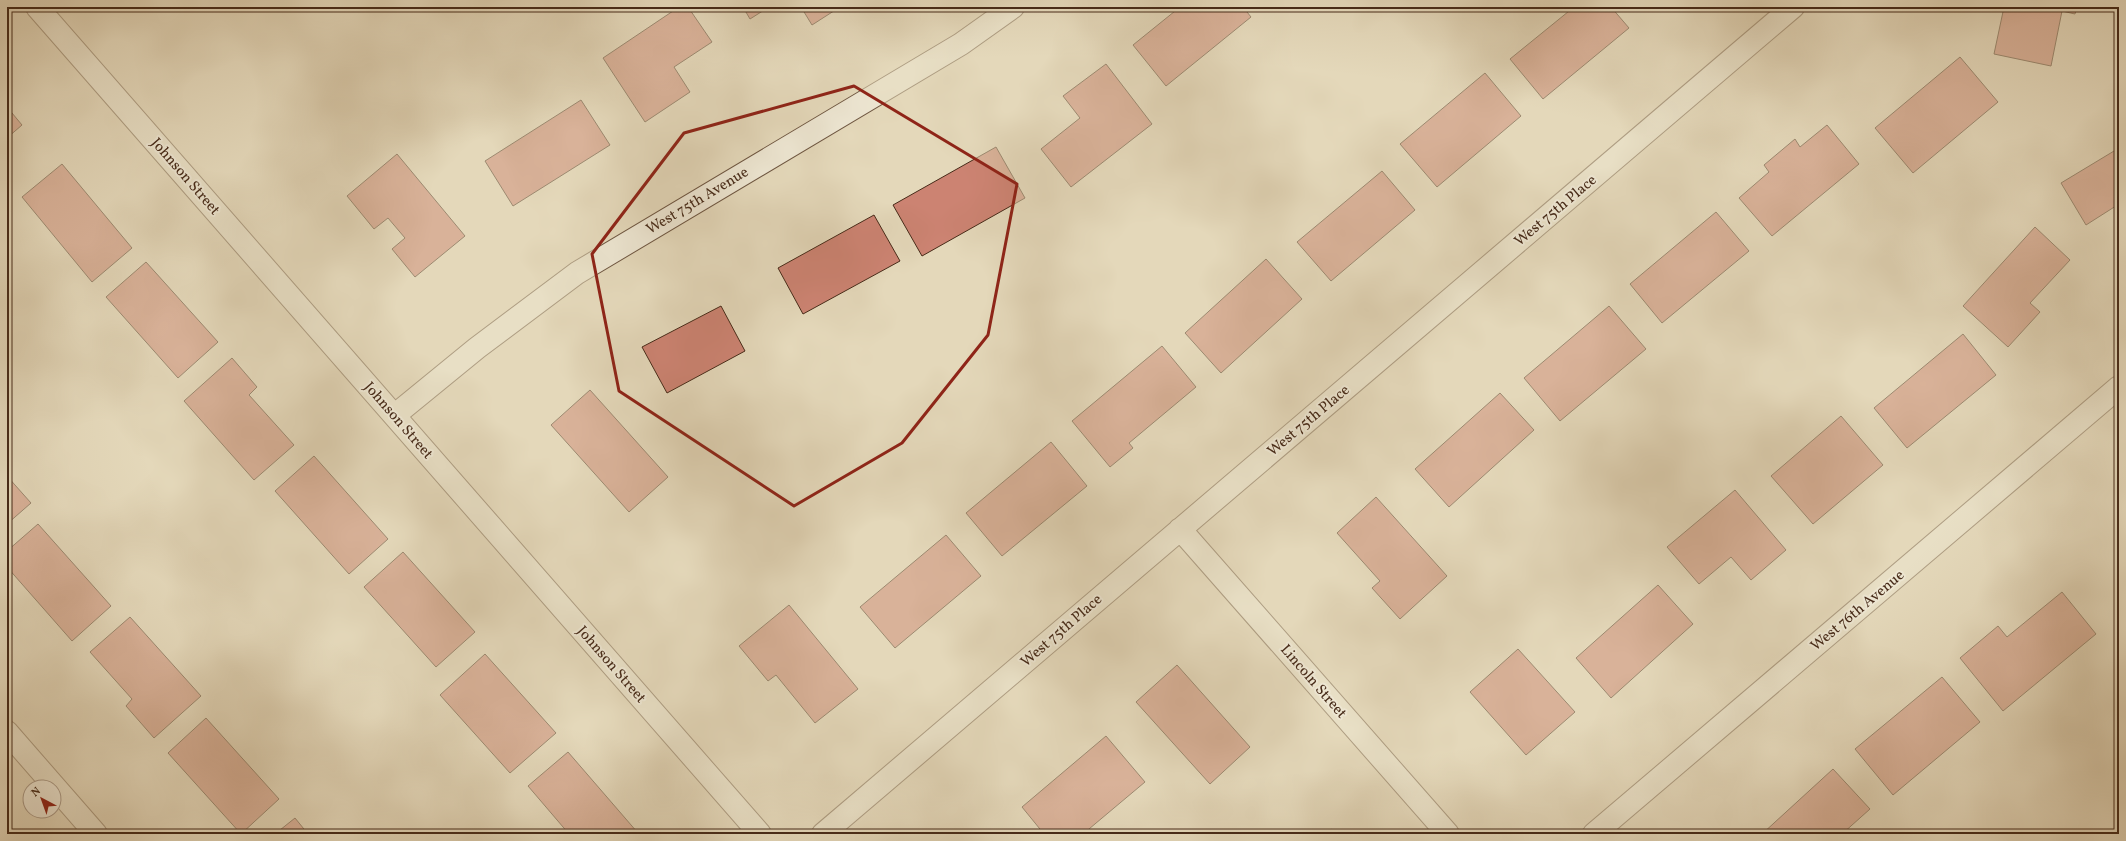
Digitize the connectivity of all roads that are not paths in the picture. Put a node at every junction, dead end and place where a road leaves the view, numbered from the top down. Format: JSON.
{"nodes":[{"id":1,"x":37,"y":7,"type":"edge"},
{"id":2,"x":1013,"y":7,"type":"edge"},
{"id":3,"x":1793,"y":7,"type":"edge"},
{"id":4,"x":2119,"y":387,"type":"edge"},
{"id":5,"x":395,"y":415,"type":"junction"},
{"id":6,"x":1180,"y":529,"type":"junction"},
{"id":7,"x":7,"y":732,"type":"edge"},
{"id":8,"x":96,"y":834,"type":"edge"},
{"id":9,"x":760,"y":834,"type":"edge"},
{"id":10,"x":823,"y":834,"type":"edge"},
{"id":11,"x":1448,"y":834,"type":"edge"},
{"id":12,"x":1594,"y":834,"type":"edge"}],
"edges":[{"from":1,"to":5,"type":"street","name":"Johnson Street"},
{"from":2,"to":5,"type":"street","name":"West 75th Avenue"},
{"from":3,"to":6,"type":"street","name":"West 75th Place"},
{"from":4,"to":12,"type":"street","name":"West 76th Avenue"},
{"from":5,"to":9,"type":"street","name":"Johnson Street"},
{"from":6,"to":10,"type":"street","name":"West 75th Place"},
{"from":6,"to":11,"type":"street","name":"Lincoln Street"},
{"from":7,"to":8,"type":"street"}]}
